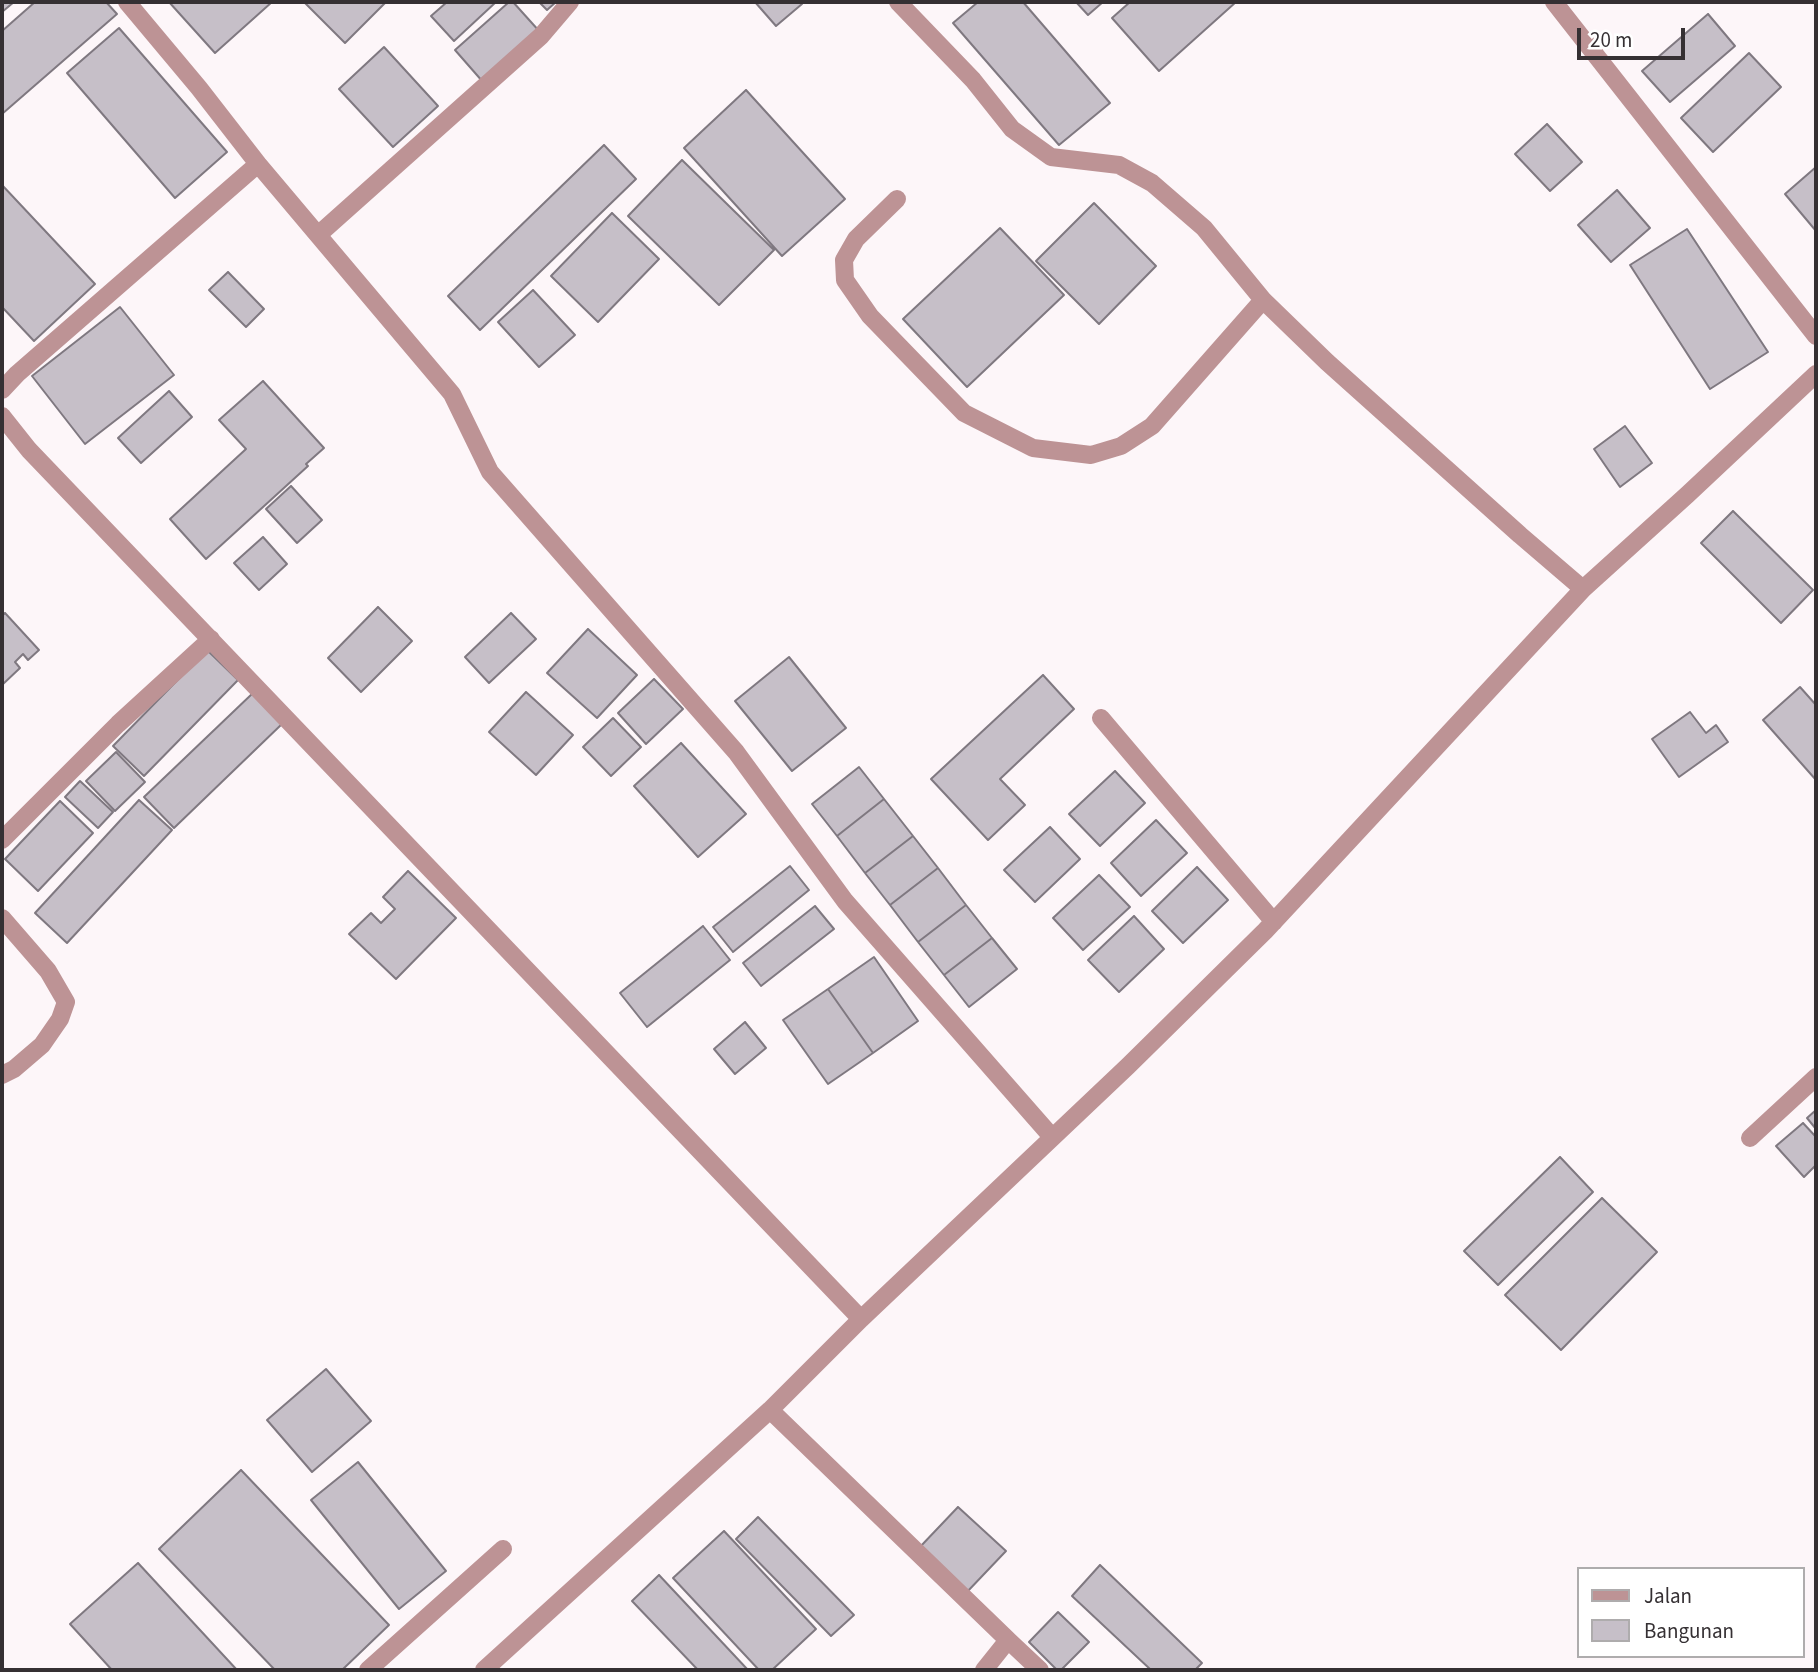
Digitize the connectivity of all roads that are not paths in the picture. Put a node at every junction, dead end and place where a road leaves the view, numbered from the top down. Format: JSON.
{"nodes":[{"id":1,"x":128,"y":2,"type":"edge"},
{"id":2,"x":570,"y":2,"type":"edge"},
{"id":3,"x":898,"y":2,"type":"edge"},
{"id":4,"x":1554,"y":2,"type":"edge"},
{"id":5,"x":258,"y":164,"type":"junction"},
{"id":6,"x":897,"y":199,"type":"dead end"},
{"id":7,"x":318,"y":235,"type":"junction"},
{"id":8,"x":1263,"y":300,"type":"junction"},
{"id":9,"x":1816,"y":336,"type":"edge"},
{"id":10,"x":1816,"y":374,"type":"edge"},
{"id":11,"x":2,"y":390,"type":"edge"},
{"id":12,"x":2,"y":416,"type":"edge"},
{"id":13,"x":1583,"y":589,"type":"junction"},
{"id":14,"x":211,"y":639,"type":"junction"},
{"id":15,"x":1101,"y":718,"type":"dead end"},
{"id":16,"x":2,"y":840,"type":"edge"},
{"id":17,"x":2,"y":918,"type":"edge"},
{"id":18,"x":1273,"y":922,"type":"junction"},
{"id":19,"x":2,"y":1075,"type":"edge"},
{"id":20,"x":1816,"y":1077,"type":"edge"},
{"id":21,"x":1052,"y":1137,"type":"junction"},
{"id":22,"x":1750,"y":1138,"type":"dead end"},
{"id":23,"x":861,"y":1319,"type":"junction"},
{"id":24,"x":770,"y":1410,"type":"junction"},
{"id":25,"x":503,"y":1549,"type":"dead end"},
{"id":26,"x":1008,"y":1640,"type":"junction"},
{"id":27,"x":368,"y":1670,"type":"edge"},
{"id":28,"x":484,"y":1670,"type":"edge"},
{"id":29,"x":984,"y":1670,"type":"edge"},
{"id":30,"x":1040,"y":1670,"type":"edge"}],
"edges":[{"from":1,"to":5,"type":"street"},
{"from":2,"to":7,"type":"street"},
{"from":3,"to":8,"type":"street"},
{"from":4,"to":9,"type":"street"},
{"from":5,"to":7,"type":"street"},
{"from":5,"to":11,"type":"street"},
{"from":6,"to":8,"type":"street"},
{"from":7,"to":21,"type":"street"},
{"from":8,"to":13,"type":"street"},
{"from":10,"to":13,"type":"street"},
{"from":12,"to":14,"type":"street"},
{"from":13,"to":18,"type":"street"},
{"from":14,"to":16,"type":"street"},
{"from":14,"to":23,"type":"street"},
{"from":15,"to":18,"type":"street"},
{"from":17,"to":19,"type":"street"},
{"from":18,"to":21,"type":"street"},
{"from":20,"to":22,"type":"street"},
{"from":21,"to":23,"type":"street"},
{"from":23,"to":24,"type":"street"},
{"from":24,"to":26,"type":"street"},
{"from":24,"to":28,"type":"street"},
{"from":25,"to":27,"type":"street"},
{"from":26,"to":29,"type":"street"},
{"from":26,"to":30,"type":"street"}]}
